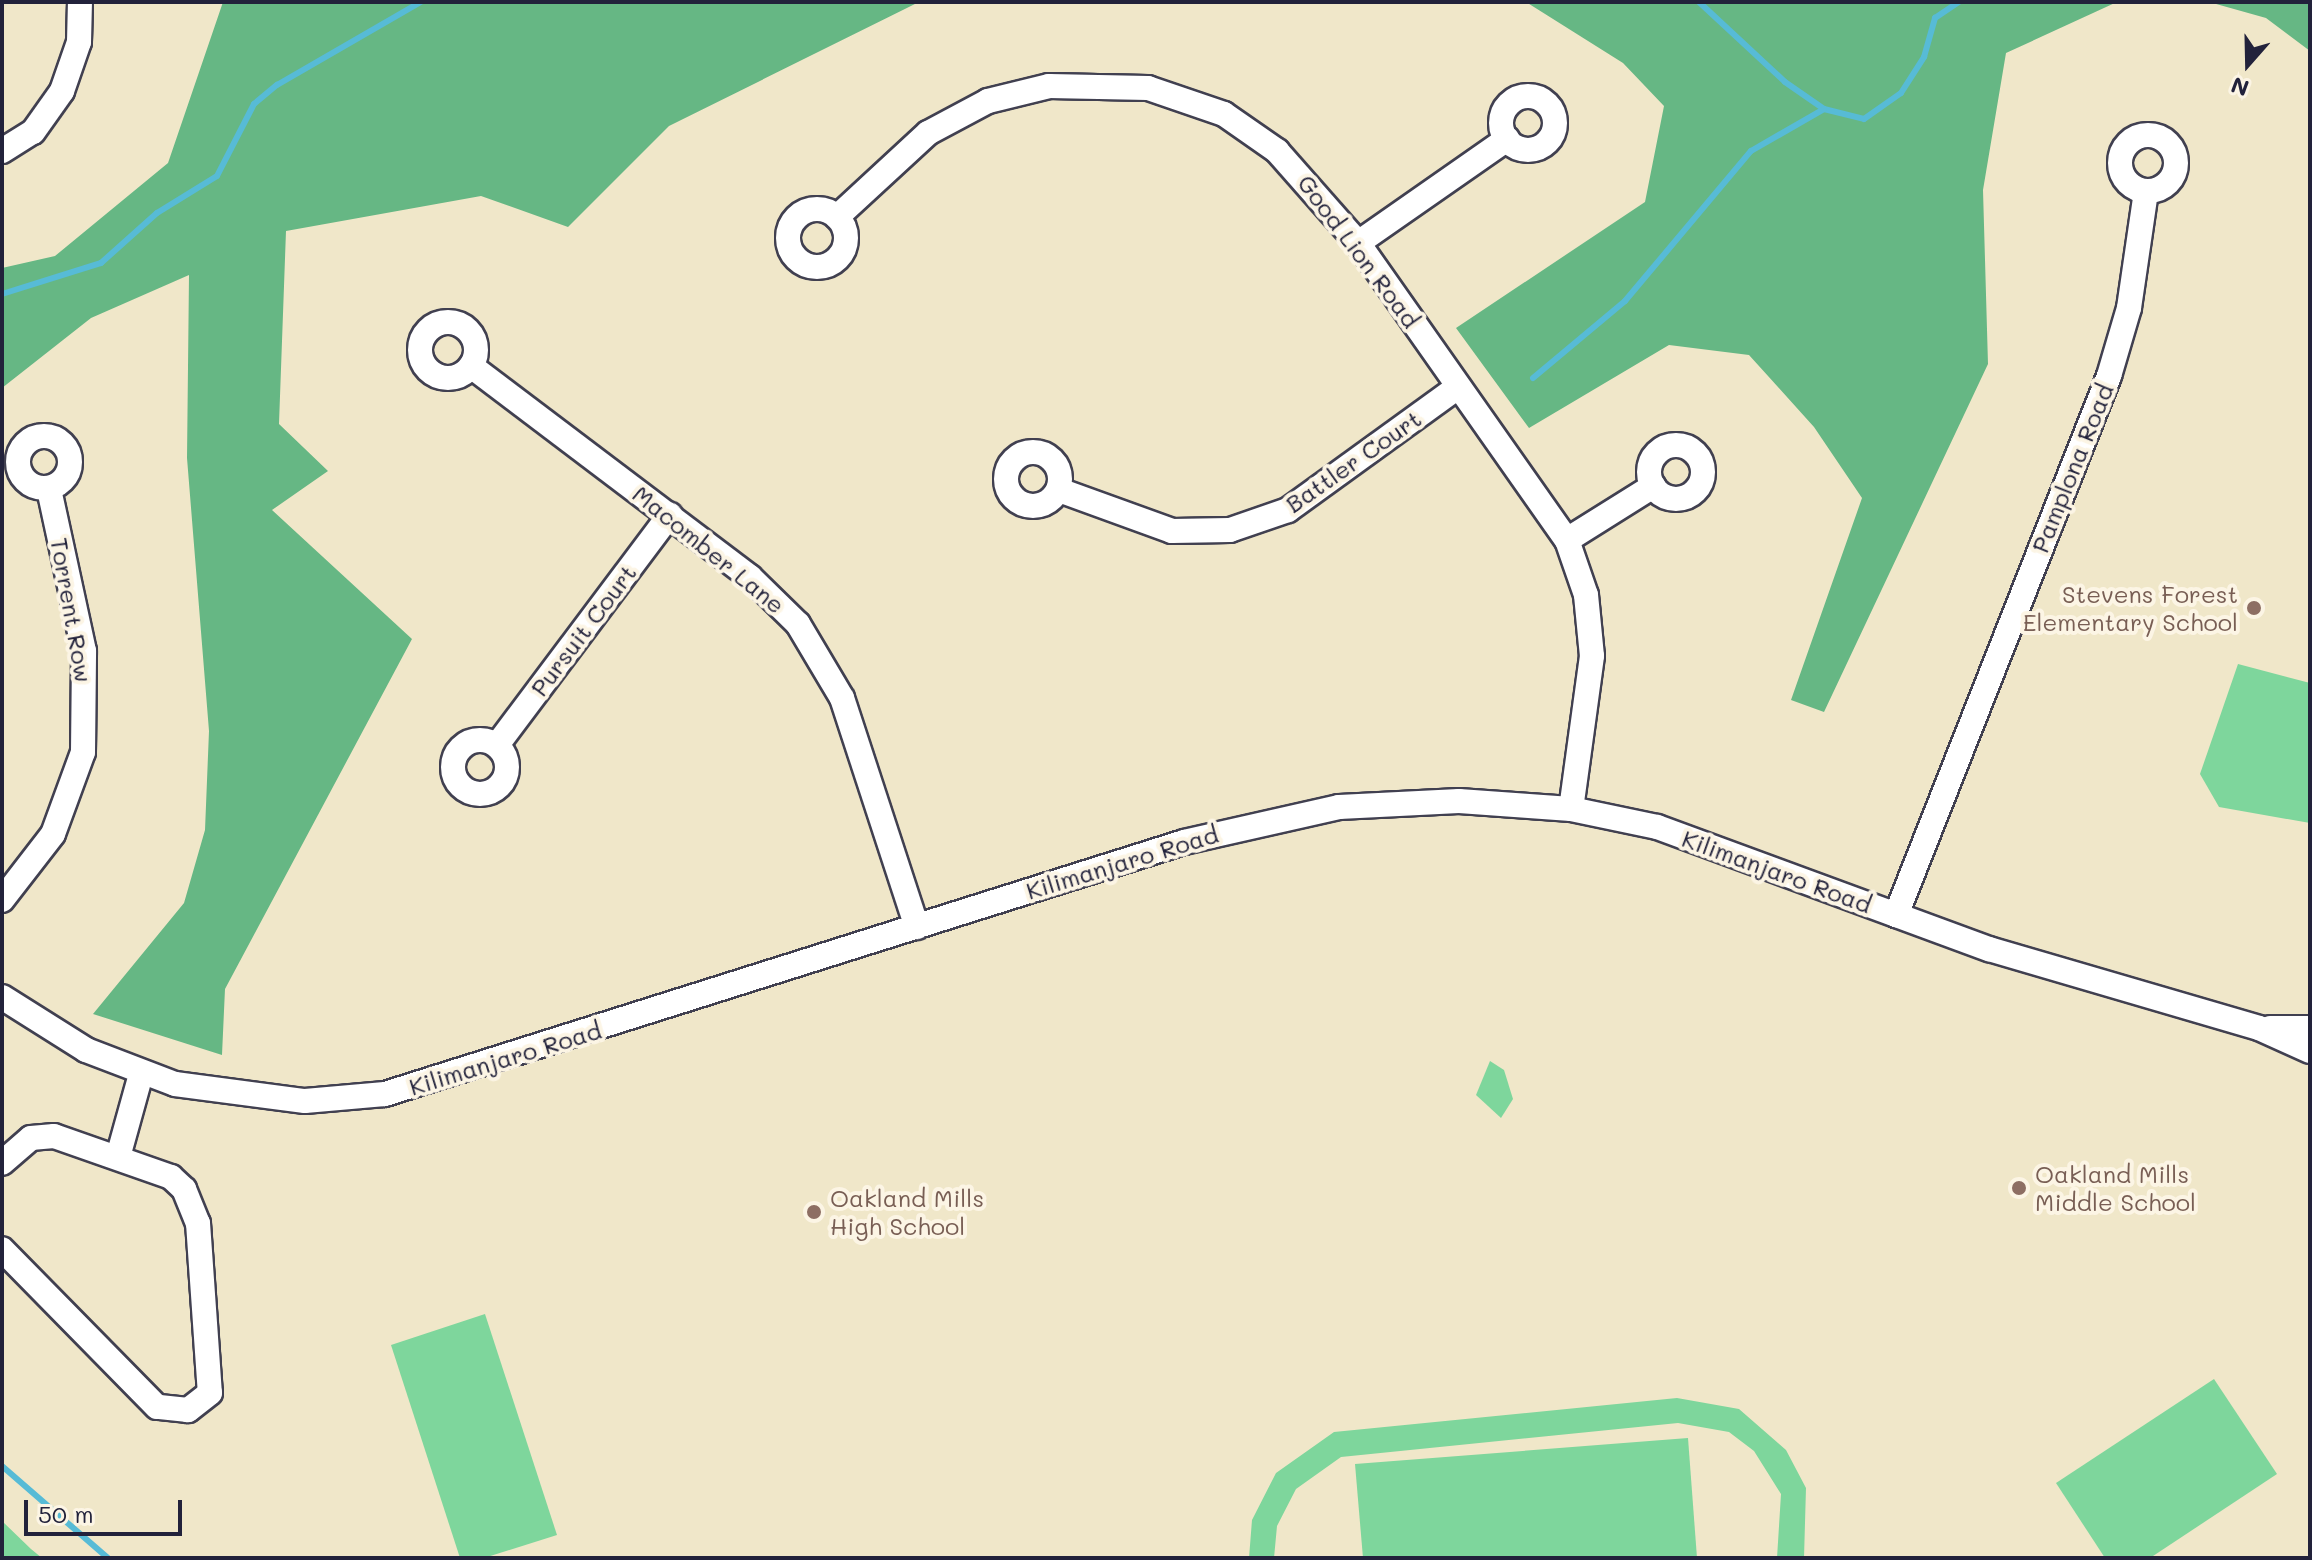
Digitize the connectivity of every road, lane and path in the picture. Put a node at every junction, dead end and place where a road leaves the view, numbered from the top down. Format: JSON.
{"nodes":[{"id":1,"x":80,"y":2,"type":"edge"},
{"id":2,"x":1507,"y":139,"type":"dead end"},
{"id":3,"x":2,"y":151,"type":"edge"},
{"id":4,"x":2146,"y":191,"type":"dead end"},
{"id":5,"x":837,"y":217,"type":"dead end"},
{"id":6,"x":1358,"y":243,"type":"junction"},
{"id":7,"x":471,"y":366,"type":"dead end"},
{"id":8,"x":1458,"y":387,"type":"junction"},
{"id":9,"x":1653,"y":486,"type":"dead end"},
{"id":10,"x":49,"y":489,"type":"dead end"},
{"id":11,"x":1059,"y":490,"type":"dead end"},
{"id":12,"x":670,"y":515,"type":"junction"},
{"id":13,"x":1567,"y":540,"type":"junction"},
{"id":14,"x":497,"y":745,"type":"dead end"},
{"id":15,"x":1571,"y":809,"type":"junction"},
{"id":16,"x":2,"y":900,"type":"edge"},
{"id":17,"x":1896,"y":915,"type":"junction"},
{"id":18,"x":917,"y":927,"type":"junction"},
{"id":19,"x":2,"y":997,"type":"edge"},
{"id":20,"x":2259,"y":1028,"type":"junction"},
{"id":21,"x":2310,"y":1028,"type":"edge"},
{"id":22,"x":2310,"y":1051,"type":"edge"},
{"id":23,"x":141,"y":1074,"type":"junction"},
{"id":24,"x":118,"y":1157,"type":"junction"},
{"id":25,"x":2,"y":1163,"type":"edge"},
{"id":26,"x":2,"y":1249,"type":"edge"}],
"edges":[{"from":1,"to":3,"type":"street"},
{"from":2,"to":6,"type":"street"},
{"from":4,"to":17,"type":"street","name":"Pamplona Road"},
{"from":5,"to":6,"type":"street","name":"Good Lion Road"},
{"from":6,"to":8,"type":"street","name":"Good Lion Road"},
{"from":7,"to":12,"type":"street","name":"Macomber Lane"},
{"from":8,"to":11,"type":"street","name":"Battler Court"},
{"from":8,"to":13,"type":"street","name":"Good Lion Road"},
{"from":9,"to":13,"type":"street"},
{"from":10,"to":16,"type":"street","name":"Torrent Row"},
{"from":12,"to":14,"type":"street","name":"Pursuit Court"},
{"from":12,"to":18,"type":"street","name":"Macomber Lane"},
{"from":13,"to":15,"type":"street","name":"Good Lion Road"},
{"from":15,"to":17,"type":"street","name":"Kilimanjaro Road"},
{"from":15,"to":18,"type":"street","name":"Kilimanjaro Road"},
{"from":17,"to":20,"type":"street","name":"Kilimanjaro Road"},
{"from":18,"to":23,"type":"street","name":"Kilimanjaro Road"},
{"from":19,"to":23,"type":"street","name":"Kilimanjaro Road"},
{"from":20,"to":21,"type":"street","name":"Kilimanjaro Road"},
{"from":20,"to":22,"type":"street","name":"Kilimanjaro Road"},
{"from":23,"to":24,"type":"street"},
{"from":24,"to":25,"type":"street"},
{"from":24,"to":26,"type":"street"}]}
